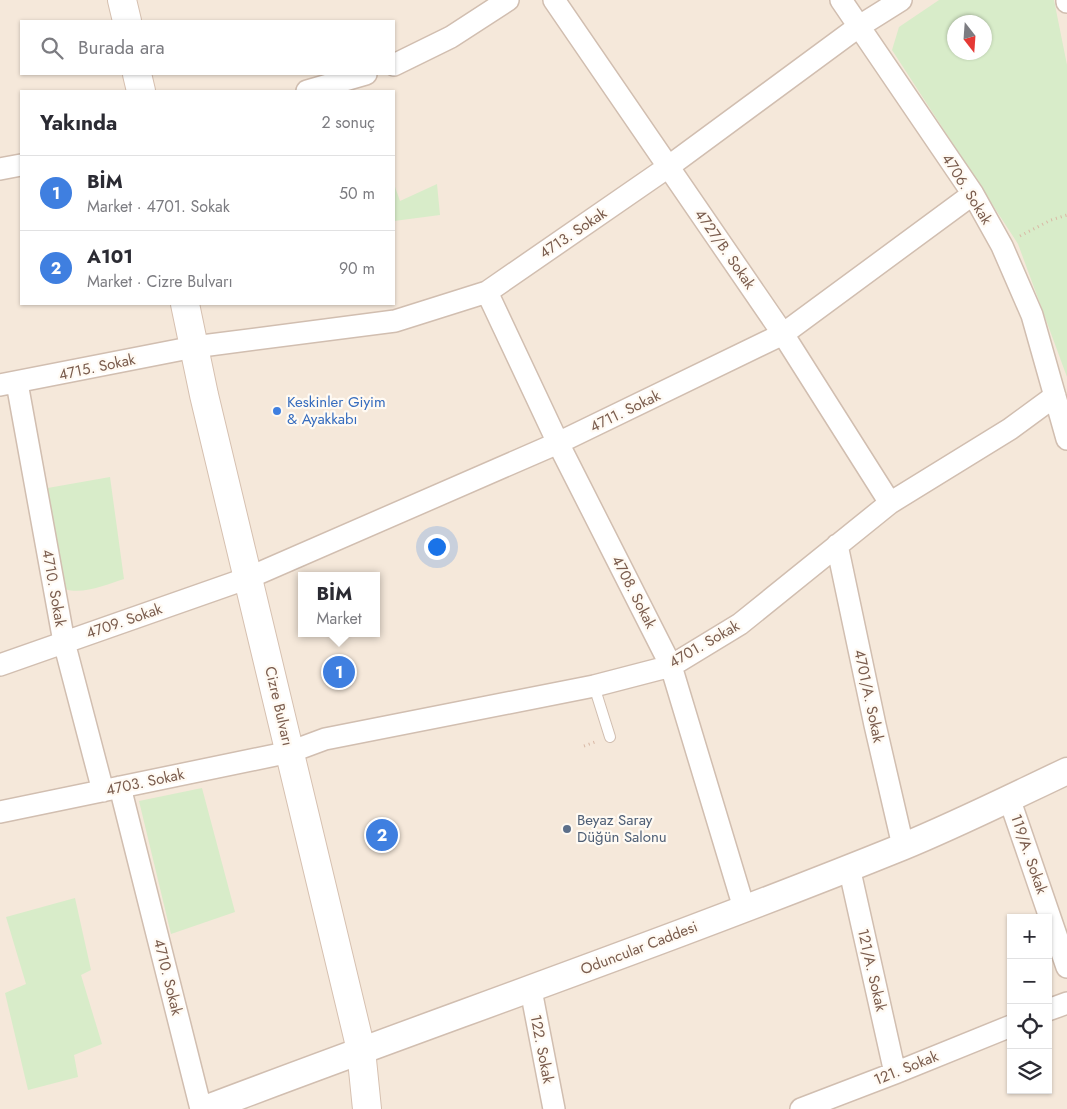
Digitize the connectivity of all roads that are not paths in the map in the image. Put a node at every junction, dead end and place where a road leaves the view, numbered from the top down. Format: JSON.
{"nodes":[{"id":1,"x":122,"y":0,"type":"edge"},
{"id":2,"x":508,"y":0,"type":"edge"},
{"id":3,"x":554,"y":0,"type":"edge"},
{"id":4,"x":841,"y":0,"type":"edge"},
{"id":5,"x":901,"y":0,"type":"edge"},
{"id":6,"x":127,"y":20,"type":"edge"},
{"id":7,"x":858,"y":27,"type":"junction"},
{"id":8,"x":395,"y":64,"type":"edge"},
{"id":9,"x":138,"y":75,"type":"edge"},
{"id":10,"x":363,"y":75,"type":"edge"},
{"id":11,"x":141,"y":90,"type":"edge"},
{"id":12,"x":310,"y":90,"type":"edge"},
{"id":13,"x":20,"y":165,"type":"edge"},
{"id":14,"x":668,"y":167,"type":"junction"},
{"id":15,"x":0,"y":168,"type":"edge"},
{"id":16,"x":973,"y":194,"type":"junction"},
{"id":17,"x":487,"y":292,"type":"junction"},
{"id":18,"x":185,"y":305,"type":"edge"},
{"id":19,"x":783,"y":334,"type":"junction"},
{"id":20,"x":194,"y":347,"type":"junction"},
{"id":21,"x":8,"y":384,"type":"edge"},
{"id":22,"x":1055,"y":396,"type":"junction"},
{"id":23,"x":1067,"y":439,"type":"edge"},
{"id":24,"x":558,"y":443,"type":"junction"},
{"id":25,"x":890,"y":503,"type":"junction"},
{"id":26,"x":837,"y":545,"type":"junction"},
{"id":27,"x":248,"y":578,"type":"junction"},
{"id":28,"x":64,"y":642,"type":"junction"},
{"id":29,"x":0,"y":665,"type":"edge"},
{"id":30,"x":670,"y":666,"type":"junction"},
{"id":31,"x":594,"y":686,"type":"junction"},
{"id":32,"x":610,"y":737,"type":"dead end"},
{"id":33,"x":290,"y":752,"type":"junction"},
{"id":34,"x":1067,"y":771,"type":"edge"},
{"id":35,"x":111,"y":789,"type":"junction"},
{"id":36,"x":1010,"y":798,"type":"junction"},
{"id":37,"x":0,"y":812,"type":"edge"},
{"id":38,"x":903,"y":846,"type":"junction"},
{"id":39,"x":849,"y":867,"type":"junction"},
{"id":40,"x":744,"y":908,"type":"junction"},
{"id":41,"x":1067,"y":967,"type":"edge"},
{"id":42,"x":531,"y":990,"type":"junction"},
{"id":43,"x":1067,"y":1003,"type":"edge"},
{"id":44,"x":1052,"y":1009,"type":"edge"},
{"id":45,"x":1007,"y":1028,"type":"edge"},
{"id":46,"x":361,"y":1050,"type":"junction"},
{"id":47,"x":896,"y":1073,"type":"junction"},
{"id":48,"x":201,"y":1109,"type":"edge"},
{"id":49,"x":205,"y":1109,"type":"edge"},
{"id":50,"x":367,"y":1109,"type":"edge"},
{"id":51,"x":554,"y":1109,"type":"edge"},
{"id":52,"x":800,"y":1109,"type":"edge"}],
"edges":[{"from":1,"to":6,"type":"main road"},
{"from":2,"to":8,"type":"street"},
{"from":3,"to":14,"type":"street","name":"4727/B. Sokak"},
{"from":4,"to":7,"type":"street","name":"4706. Sokak"},
{"from":5,"to":7,"type":"street","name":"4713. Sokak"},
{"from":7,"to":14,"type":"street","name":"4713. Sokak"},
{"from":7,"to":16,"type":"street","name":"4706. Sokak"},
{"from":9,"to":11,"type":"main road"},
{"from":10,"to":12,"type":"street"},
{"from":13,"to":15,"type":"street"},
{"from":14,"to":17,"type":"street","name":"4713. Sokak"},
{"from":14,"to":19,"type":"street","name":"4727/B. Sokak"},
{"from":16,"to":19,"type":"street","name":"4711. Sokak"},
{"from":16,"to":22,"type":"street","name":"4706. Sokak"},
{"from":17,"to":20,"type":"street","name":"4713. Sokak"},
{"from":17,"to":24,"type":"street","name":"4708. Sokak"},
{"from":18,"to":20,"type":"main road","name":"Cizre Bulvarı"},
{"from":19,"to":24,"type":"street","name":"4711. Sokak"},
{"from":19,"to":25,"type":"street","name":"4727/B. Sokak"},
{"from":20,"to":21,"type":"street","name":"4715. Sokak"},
{"from":20,"to":27,"type":"main road","name":"Cizre Bulvarı"},
{"from":21,"to":28,"type":"street","name":"4710. Sokak"},
{"from":22,"to":23,"type":"street","name":"4706. Sokak"},
{"from":22,"to":25,"type":"street","name":"4701. Sokak"},
{"from":24,"to":27,"type":"street","name":"4711. Sokak"},
{"from":24,"to":30,"type":"street","name":"4708. Sokak"},
{"from":25,"to":26,"type":"street","name":"4701. Sokak"},
{"from":26,"to":30,"type":"street","name":"4701. Sokak"},
{"from":26,"to":38,"type":"street","name":"4701/A. Sokak"},
{"from":27,"to":28,"type":"street","name":"4709. Sokak"},
{"from":27,"to":33,"type":"main road","name":"Cizre Bulvarı"},
{"from":28,"to":29,"type":"street","name":"4709. Sokak"},
{"from":28,"to":35,"type":"street","name":"4710. Sokak"},
{"from":30,"to":31,"type":"street","name":"4701. Sokak"},
{"from":30,"to":40,"type":"street","name":"4708. Sokak"},
{"from":31,"to":32,"type":"lane"},
{"from":31,"to":33,"type":"street","name":"4701. Sokak"},
{"from":33,"to":35,"type":"street","name":"4703. Sokak"},
{"from":33,"to":46,"type":"main road","name":"Cizre Bulvarı"},
{"from":34,"to":36,"type":"street","name":"Oduncular Caddesi"},
{"from":35,"to":37,"type":"street","name":"4703. Sokak"},
{"from":35,"to":48,"type":"street","name":"4710. Sokak"},
{"from":36,"to":38,"type":"street","name":"Oduncular Caddesi"},
{"from":36,"to":41,"type":"street","name":"119/A. Sokak"},
{"from":38,"to":39,"type":"street","name":"Oduncular Caddesi"},
{"from":39,"to":40,"type":"street","name":"Oduncular Caddesi"},
{"from":39,"to":47,"type":"street","name":"121/A. Sokak"},
{"from":40,"to":42,"type":"street","name":"Oduncular Caddesi"},
{"from":42,"to":46,"type":"street","name":"Oduncular Caddesi"},
{"from":42,"to":51,"type":"street","name":"122. Sokak"},
{"from":43,"to":44,"type":"street"},
{"from":45,"to":47,"type":"street","name":"121. Sokak"},
{"from":46,"to":49,"type":"street","name":"Oduncular Caddesi"},
{"from":46,"to":50,"type":"main road","name":"Cizre Bulvarı"},
{"from":47,"to":52,"type":"street","name":"121. Sokak"}]}
